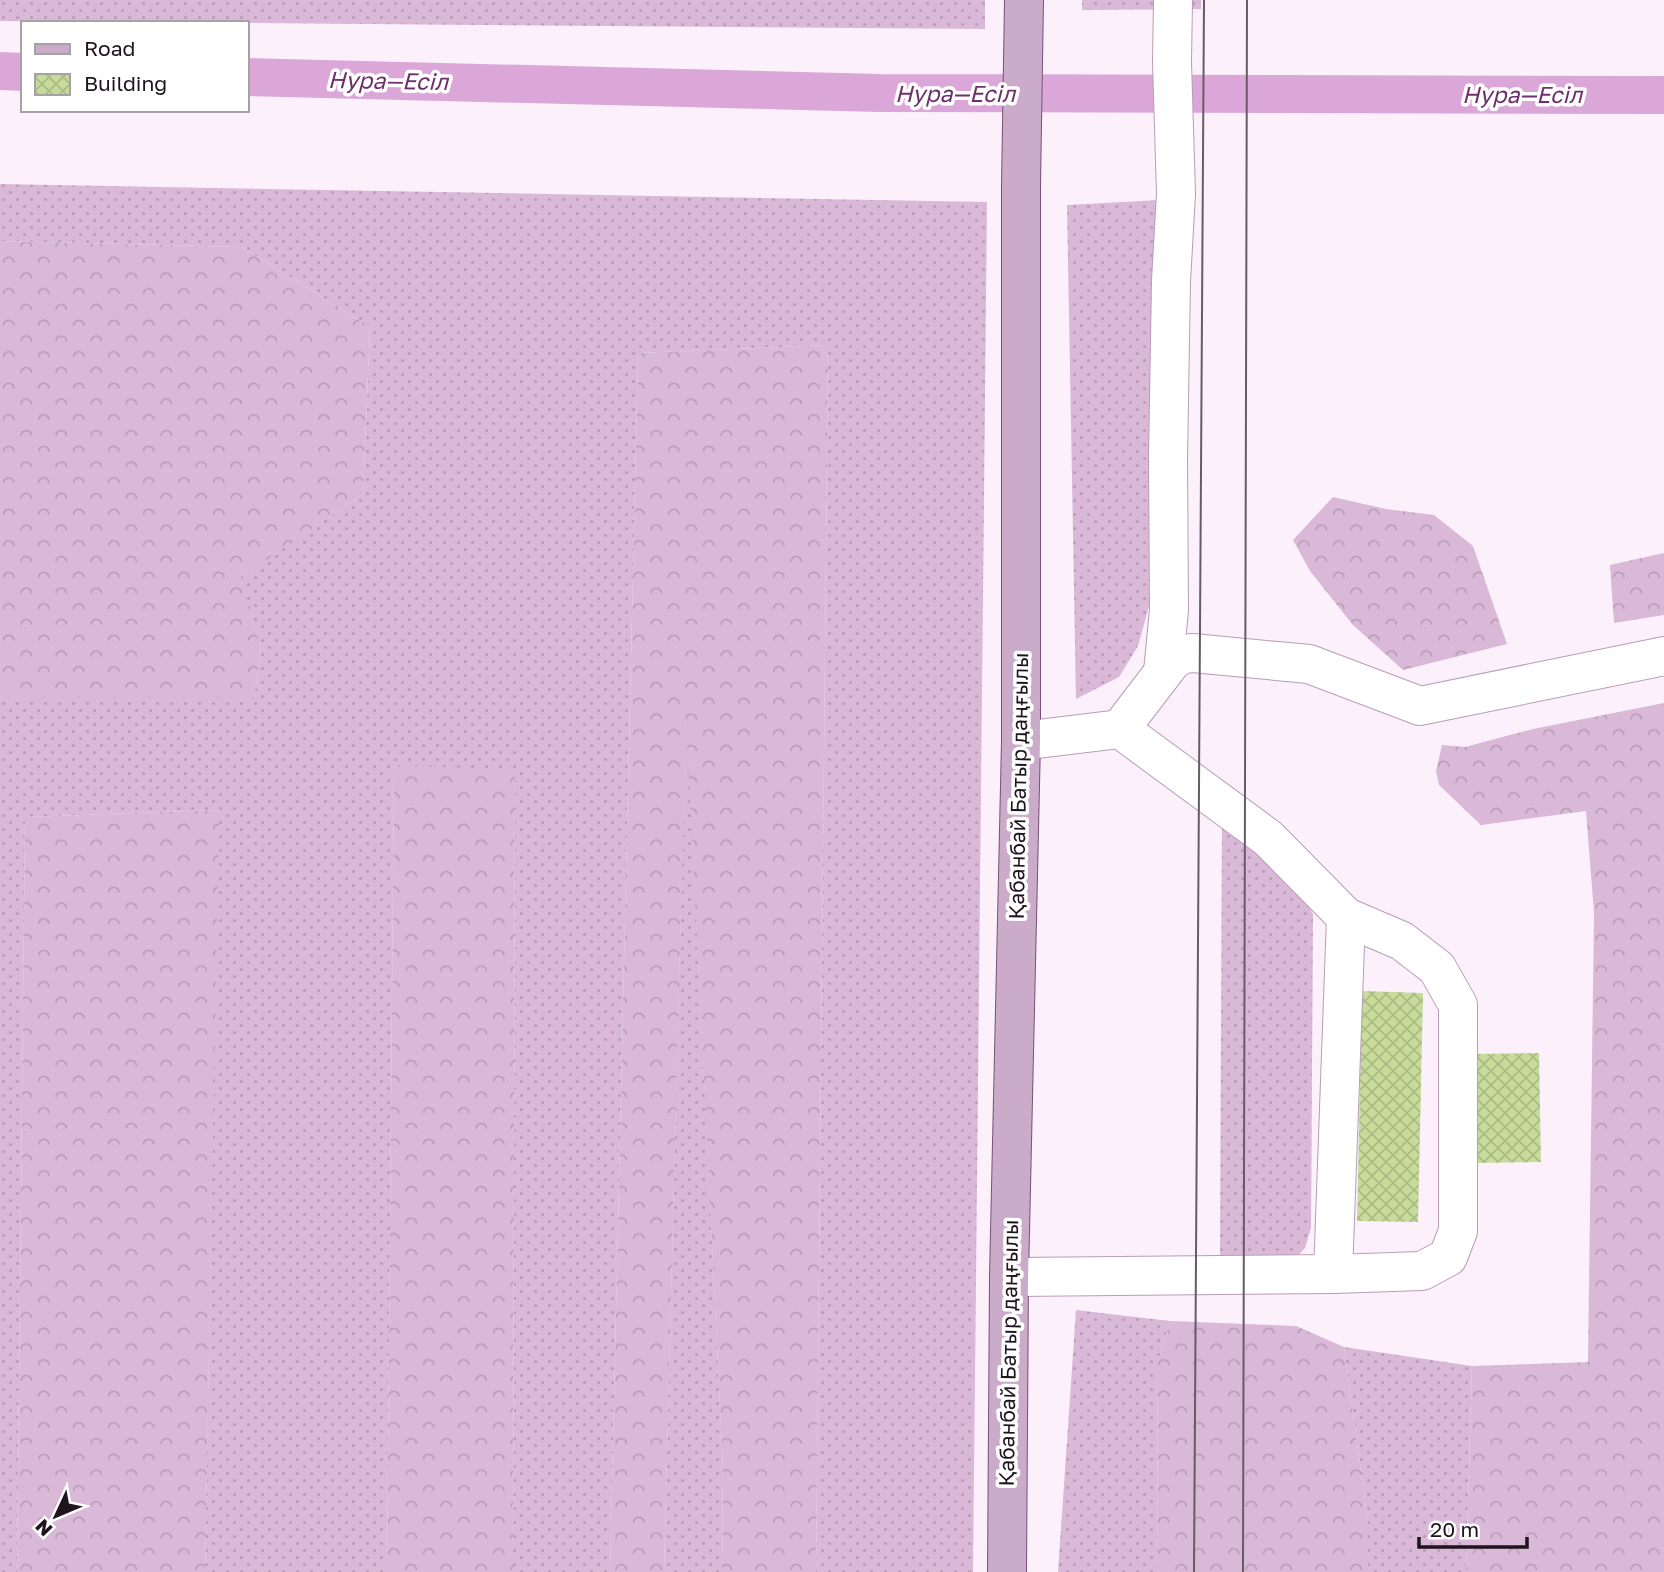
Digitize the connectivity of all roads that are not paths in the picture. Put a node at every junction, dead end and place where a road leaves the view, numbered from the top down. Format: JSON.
{"nodes":[{"id":1,"x":1173,"y":0,"type":"edge"},
{"id":2,"x":1024,"y":10,"type":"edge"},
{"id":3,"x":1664,"y":656,"type":"edge"},
{"id":4,"x":1163,"y":672,"type":"junction"},
{"id":5,"x":1120,"y":729,"type":"junction"},
{"id":6,"x":1021,"y":741,"type":"junction"},
{"id":7,"x":1346,"y":917,"type":"junction"},
{"id":8,"x":1333,"y":1275,"type":"junction"},
{"id":9,"x":1009,"y":1277,"type":"junction"},
{"id":10,"x":1007,"y":1572,"type":"edge"}],
"edges":[{"from":1,"to":4,"type":"street"},
{"from":2,"to":6,"type":"main road","name":"Қабанбай Батыр даңғылы"},
{"from":3,"to":4,"type":"street"},
{"from":4,"to":5,"type":"street"},
{"from":5,"to":6,"type":"street"},
{"from":5,"to":7,"type":"street"},
{"from":6,"to":9,"type":"main road","name":"Қабанбай Батыр даңғылы"},
{"from":7,"to":8,"type":"street"},
{"from":7,"to":8,"type":"street"},
{"from":8,"to":9,"type":"street"},
{"from":9,"to":10,"type":"main road","name":"Қабанбай Батыр даңғылы"}]}
